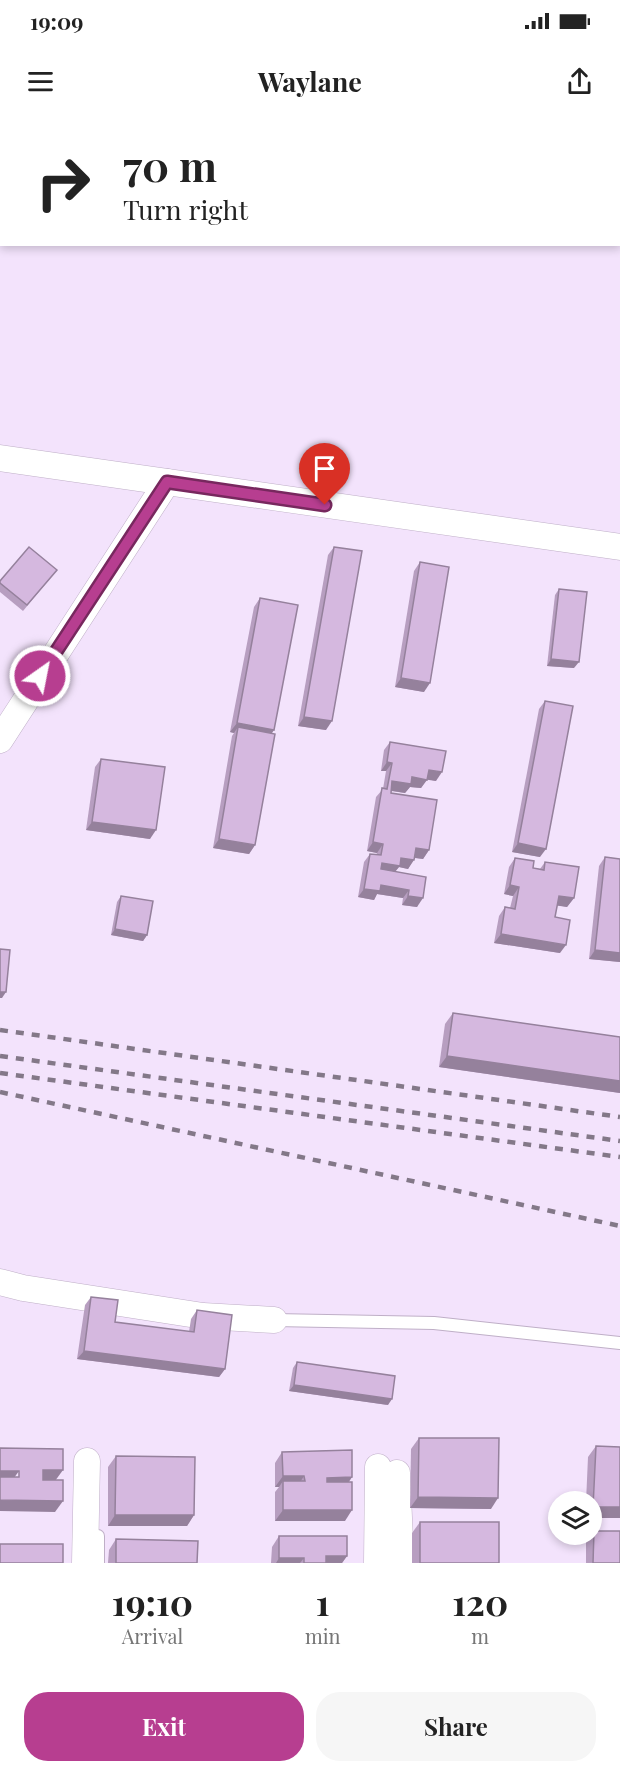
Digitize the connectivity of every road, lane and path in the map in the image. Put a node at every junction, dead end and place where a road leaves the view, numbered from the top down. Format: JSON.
{"nodes":[{"id":1,"x":0,"y":458,"type":"edge"},
{"id":2,"x":167,"y":482,"type":"junction"},
{"id":3,"x":620,"y":547,"type":"edge"},
{"id":4,"x":0,"y":740,"type":"edge"},
{"id":5,"x":0,"y":1282,"type":"edge"},
{"id":6,"x":274,"y":1320,"type":"joint"},
{"id":7,"x":620,"y":1343,"type":"edge"},
{"id":8,"x":92,"y":1462,"type":"joint"},
{"id":9,"x":85,"y":1563,"type":"edge"},
{"id":10,"x":98,"y":1563,"type":"edge"},
{"id":11,"x":377,"y":1563,"type":"edge"},
{"id":12,"x":401,"y":1563,"type":"edge"}],
"edges":[{"from":1,"to":2,"type":"street"},
{"from":2,"to":3,"type":"street"},
{"from":2,"to":4,"type":"street"},
{"from":5,"to":6,"type":"street"},
{"from":6,"to":7,"type":"lane"},
{"from":8,"to":9,"type":"street"},
{"from":8,"to":10,"type":"lane"},
{"from":11,"to":12,"type":"street"}]}
